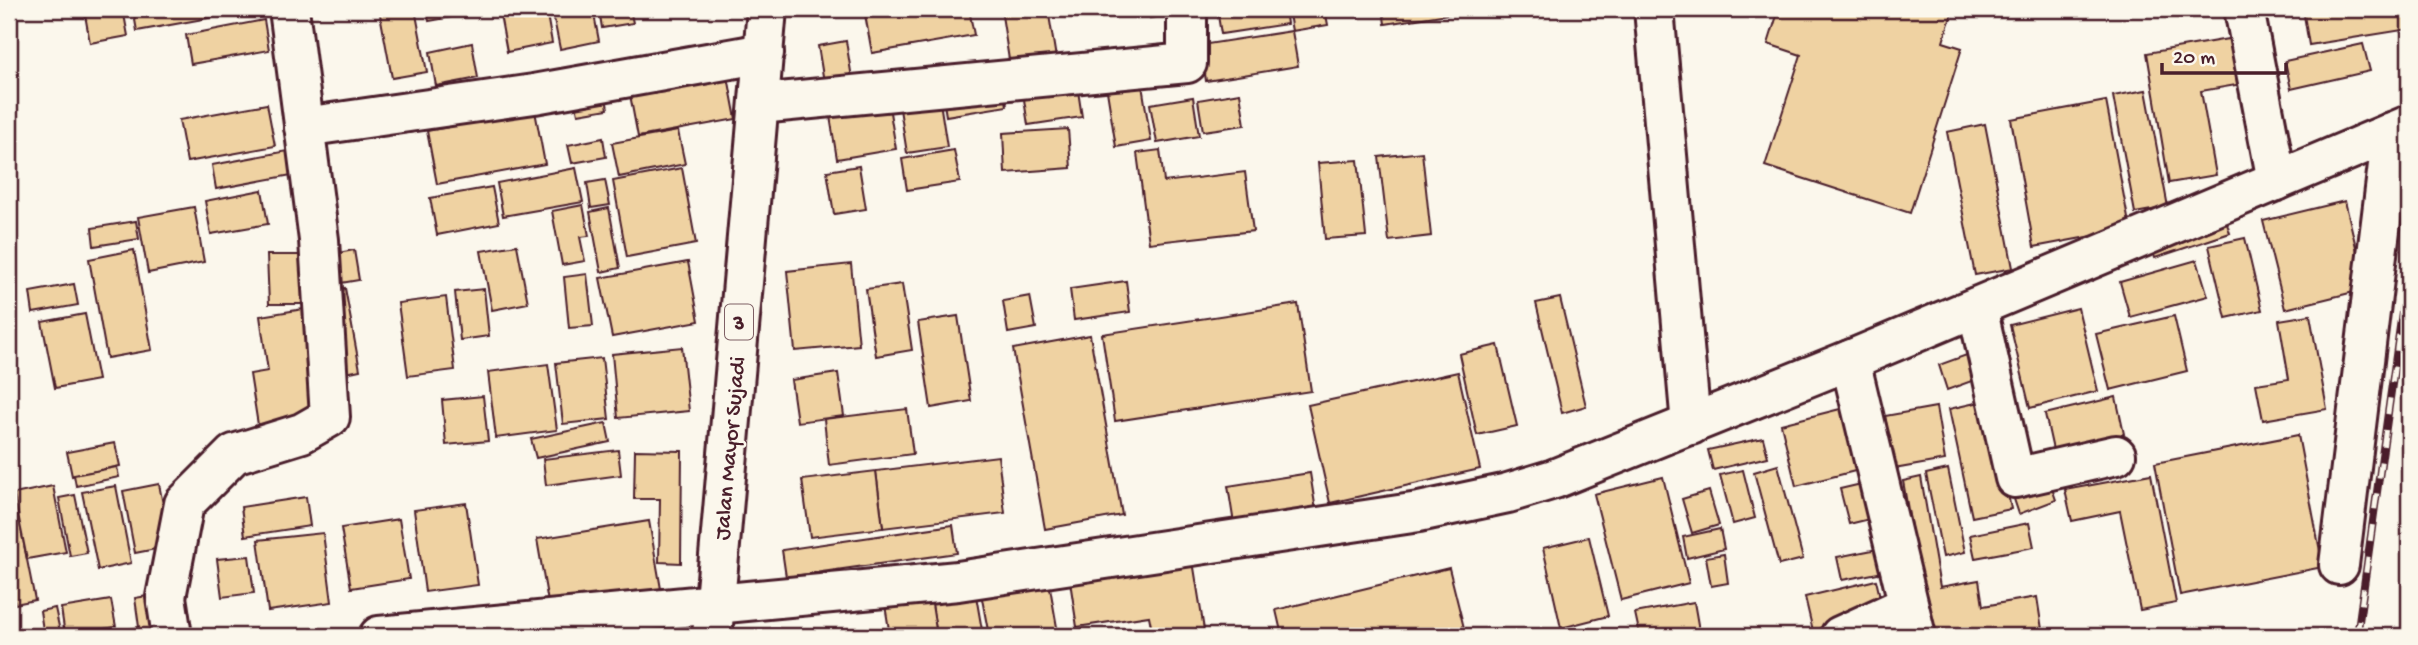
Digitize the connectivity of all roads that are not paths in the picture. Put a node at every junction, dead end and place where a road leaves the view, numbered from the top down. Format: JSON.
{"nodes":[{"id":1,"x":289,"y":9,"type":"edge"},
{"id":2,"x":767,"y":9,"type":"edge"},
{"id":3,"x":1187,"y":9,"type":"edge"},
{"id":4,"x":1654,"y":9,"type":"edge"},
{"id":5,"x":2244,"y":9,"type":"edge"},
{"id":6,"x":764,"y":53,"type":"junction"},
{"id":7,"x":759,"y":104,"type":"junction"},
{"id":8,"x":304,"y":127,"type":"junction"},
{"id":9,"x":2401,"y":128,"type":"edge"},
{"id":10,"x":2277,"y":181,"type":"junction"},
{"id":11,"x":1977,"y":307,"type":"junction"},
{"id":12,"x":1850,"y":360,"type":"junction"},
{"id":13,"x":1691,"y":425,"type":"junction"},
{"id":14,"x":2116,"y":454,"type":"dead end"},
{"id":15,"x":2339,"y":565,"type":"dead end"},
{"id":16,"x":713,"y":620,"type":"edge"},
{"id":17,"x":1912,"y":621,"type":"edge"},
{"id":18,"x":172,"y":636,"type":"edge"},
{"id":19,"x":379,"y":636,"type":"edge"},
{"id":20,"x":1840,"y":636,"type":"edge"}],
"edges":[{"from":1,"to":8,"type":"main road"},
{"from":2,"to":6,"type":"main road","name":"Jalan Mayor Sujadi","number":"3"},
{"from":3,"to":7,"type":"main road"},
{"from":4,"to":13,"type":"main road"},
{"from":5,"to":10,"type":"main road"},
{"from":6,"to":7,"type":"main road","name":"Jalan Mayor Sujadi","number":"3"},
{"from":6,"to":8,"type":"main road"},
{"from":7,"to":16,"type":"main road","name":"Jalan Mayor Sujadi","number":"3"},
{"from":8,"to":18,"type":"main road"},
{"from":9,"to":10,"type":"main road"},
{"from":9,"to":15,"type":"main road"},
{"from":10,"to":11,"type":"main road"},
{"from":11,"to":12,"type":"main road"},
{"from":11,"to":14,"type":"main road"},
{"from":12,"to":13,"type":"main road"},
{"from":12,"to":17,"type":"main road"},
{"from":13,"to":16,"type":"main road"},
{"from":16,"to":19,"type":"main road"},
{"from":17,"to":20,"type":"main road"}]}
